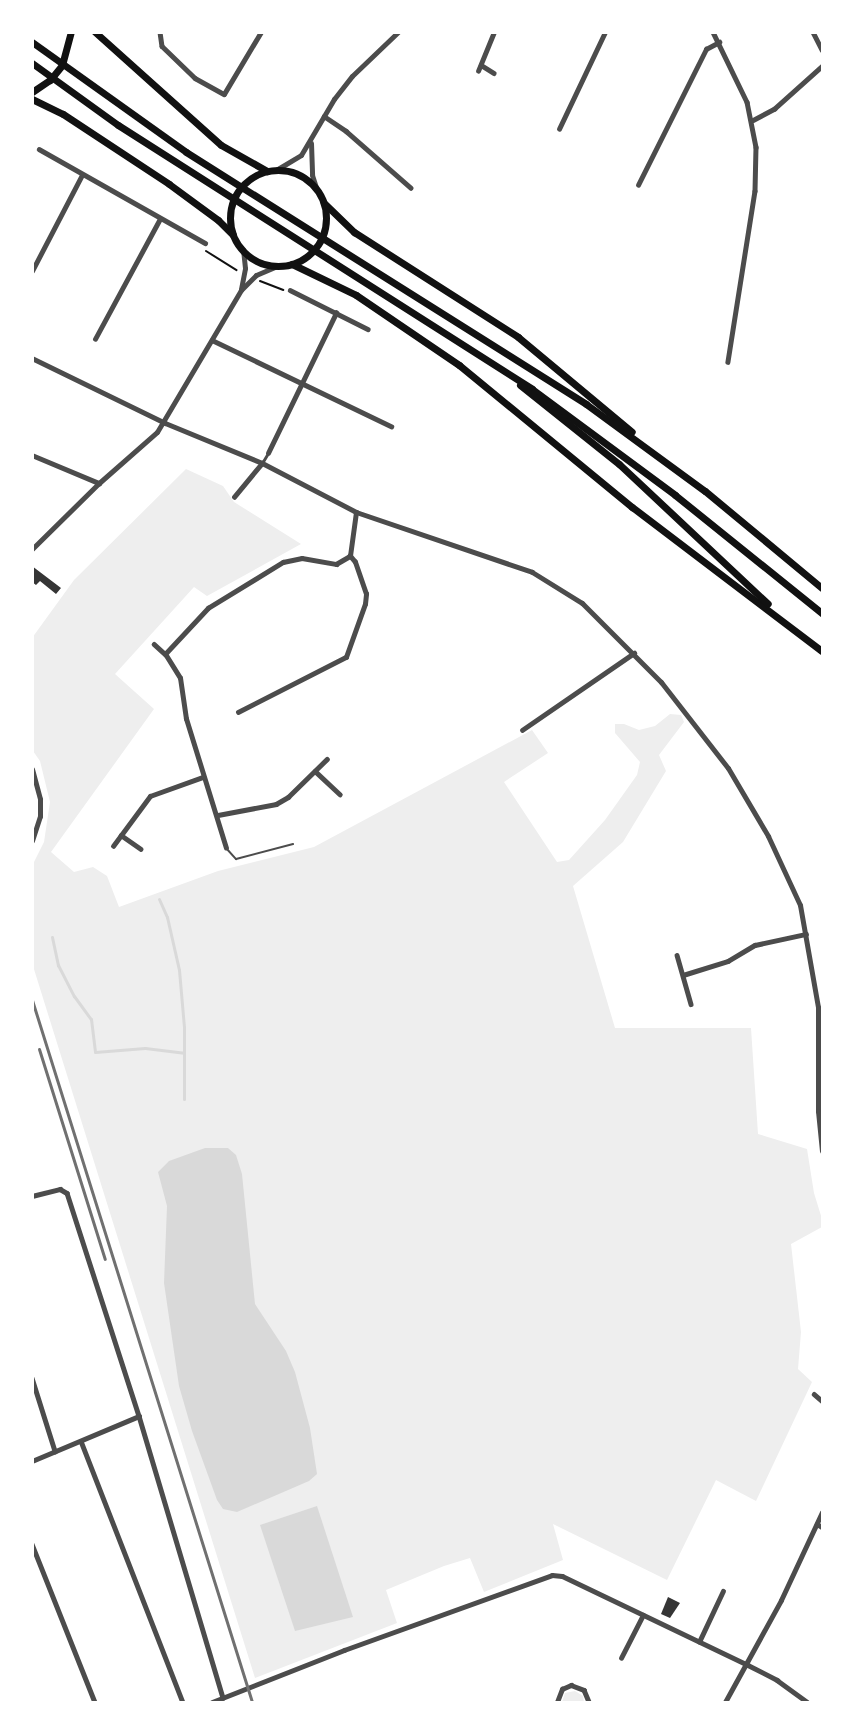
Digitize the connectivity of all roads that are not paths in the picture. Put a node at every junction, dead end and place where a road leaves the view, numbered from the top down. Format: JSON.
{"nodes":[{"id":1,"x":71,"y":32,"type":"edge"},
{"id":2,"x":95,"y":32,"type":"edge"},
{"id":3,"x":160,"y":32,"type":"edge"},
{"id":4,"x":260,"y":32,"type":"edge"},
{"id":5,"x":398,"y":32,"type":"edge"},
{"id":6,"x":494,"y":32,"type":"edge"},
{"id":7,"x":606,"y":32,"type":"edge"},
{"id":8,"x":713,"y":32,"type":"edge"},
{"id":9,"x":813,"y":32,"type":"edge"},
{"id":10,"x":32,"y":42,"type":"edge"},
{"id":11,"x":719,"y":42,"type":"junction"},
{"id":12,"x":822,"y":50,"type":"edge"},
{"id":13,"x":32,"y":63,"type":"edge"},
{"id":14,"x":481,"y":65,"type":"junction"},
{"id":15,"x":822,"y":66,"type":"edge"},
{"id":16,"x":478,"y":71,"type":"dead end"},
{"id":17,"x":494,"y":74,"type":"dead end"},
{"id":18,"x":32,"y":92,"type":"edge"},
{"id":19,"x":32,"y":99,"type":"edge"},
{"id":20,"x":324,"y":116,"type":"junction"},
{"id":21,"x":753,"y":120,"type":"junction"},
{"id":22,"x":559,"y":129,"type":"dead end"},
{"id":23,"x":311,"y":143,"type":"junction"},
{"id":24,"x":39,"y":148,"type":"dead end"},
{"id":25,"x":276,"y":170,"type":"junction"},
{"id":26,"x":267,"y":172,"type":"junction"},
{"id":27,"x":82,"y":175,"type":"junction"},
{"id":28,"x":638,"y":185,"type":"dead end"},
{"id":29,"x":411,"y":188,"type":"dead end"},
{"id":30,"x":317,"y":190,"type":"junction"},
{"id":31,"x":324,"y":203,"type":"junction"},
{"id":32,"x":160,"y":219,"type":"junction"},
{"id":33,"x":234,"y":237,"type":"junction"},
{"id":34,"x":205,"y":243,"type":"road end"},
{"id":35,"x":243,"y":250,"type":"junction"},
{"id":36,"x":35,"y":258,"type":"edge"},
{"id":37,"x":292,"y":264,"type":"junction"},
{"id":38,"x":277,"y":266,"type":"junction"},
{"id":39,"x":32,"y":270,"type":"edge"},
{"id":40,"x":241,"y":290,"type":"junction"},
{"id":41,"x":290,"y":290,"type":"road end"},
{"id":42,"x":336,"y":313,"type":"junction"},
{"id":43,"x":368,"y":329,"type":"dead end"},
{"id":44,"x":95,"y":339,"type":"dead end"},
{"id":45,"x":212,"y":340,"type":"junction"},
{"id":46,"x":474,"y":349,"type":"junction"},
{"id":47,"x":32,"y":358,"type":"edge"},
{"id":48,"x":728,"y":362,"type":"dead end"},
{"id":49,"x":301,"y":383,"type":"junction"},
{"id":50,"x":165,"y":423,"type":"junction"},
{"id":51,"x":391,"y":426,"type":"dead end"},
{"id":52,"x":268,"y":453,"type":"joint"},
{"id":53,"x":657,"y":454,"type":"junction"},
{"id":54,"x":32,"y":455,"type":"edge"},
{"id":55,"x":262,"y":463,"type":"junction"},
{"id":56,"x":98,"y":483,"type":"junction"},
{"id":57,"x":234,"y":497,"type":"dead end"},
{"id":58,"x":356,"y":512,"type":"junction"},
{"id":59,"x":32,"y":548,"type":"edge"},
{"id":60,"x":350,"y":556,"type":"junction"},
{"id":61,"x":822,"y":588,"type":"edge"},
{"id":62,"x":822,"y":613,"type":"edge"},
{"id":63,"x":792,"y":627,"type":"junction"},
{"id":64,"x":154,"y":644,"type":"dead end"},
{"id":65,"x":822,"y":651,"type":"edge"},
{"id":66,"x":634,"y":653,"type":"junction"},
{"id":67,"x":165,"y":654,"type":"junction"},
{"id":68,"x":238,"y":712,"type":"dead end"},
{"id":69,"x":522,"y":730,"type":"dead end"},
{"id":70,"x":327,"y":759,"type":"dead end"},
{"id":71,"x":32,"y":769,"type":"edge"},
{"id":72,"x":315,"y":771,"type":"junction"},
{"id":73,"x":203,"y":777,"type":"junction"},
{"id":74,"x":340,"y":794,"type":"dead end"},
{"id":75,"x":218,"y":815,"type":"junction"},
{"id":76,"x":121,"y":835,"type":"junction"},
{"id":77,"x":32,"y":841,"type":"edge"},
{"id":78,"x":293,"y":844,"type":"dead end"},
{"id":79,"x":113,"y":846,"type":"dead end"},
{"id":80,"x":226,"y":848,"type":"joint"},
{"id":81,"x":141,"y":849,"type":"dead end"},
{"id":82,"x":806,"y":934,"type":"junction"},
{"id":83,"x":677,"y":955,"type":"dead end"},
{"id":84,"x":683,"y":975,"type":"junction"},
{"id":85,"x":691,"y":1004,"type":"dead end"},
{"id":86,"x":822,"y":1151,"type":"edge"},
{"id":87,"x":32,"y":1196,"type":"edge"},
{"id":88,"x":32,"y":1378,"type":"edge"},
{"id":89,"x":814,"y":1394,"type":"dead end"},
{"id":90,"x":822,"y":1402,"type":"edge"},
{"id":91,"x":139,"y":1416,"type":"junction"},
{"id":92,"x":81,"y":1441,"type":"junction"},
{"id":93,"x":56,"y":1451,"type":"junction"},
{"id":94,"x":32,"y":1461,"type":"edge"},
{"id":95,"x":822,"y":1512,"type":"edge"},
{"id":96,"x":820,"y":1526,"type":"edge"},
{"id":97,"x":32,"y":1544,"type":"edge"},
{"id":98,"x":723,"y":1592,"type":"dead end"},
{"id":99,"x":643,"y":1615,"type":"junction"},
{"id":100,"x":699,"y":1642,"type":"junction"},
{"id":101,"x":621,"y":1658,"type":"dead end"},
{"id":102,"x":748,"y":1665,"type":"junction"},
{"id":103,"x":226,"y":1697,"type":"junction"},
{"id":104,"x":95,"y":1702,"type":"edge"},
{"id":105,"x":183,"y":1702,"type":"edge"},
{"id":106,"x":212,"y":1702,"type":"edge"},
{"id":107,"x":557,"y":1702,"type":"edge"},
{"id":108,"x":589,"y":1702,"type":"edge"},
{"id":109,"x":725,"y":1702,"type":"edge"},
{"id":110,"x":807,"y":1702,"type":"edge"}],
"edges":[{"from":1,"to":18,"type":"main road"},
{"from":2,"to":26,"type":"main road"},
{"from":3,"to":4,"type":"street"},
{"from":5,"to":20,"type":"street"},
{"from":6,"to":14,"type":"street"},
{"from":7,"to":22,"type":"street"},
{"from":8,"to":11,"type":"street"},
{"from":9,"to":12,"type":"street"},
{"from":10,"to":53,"type":"main road"},
{"from":11,"to":21,"type":"street"},
{"from":11,"to":28,"type":"street"},
{"from":13,"to":46,"type":"main road"},
{"from":14,"to":16,"type":"street"},
{"from":14,"to":17,"type":"street"},
{"from":15,"to":21,"type":"street"},
{"from":19,"to":33,"type":"main road"},
{"from":20,"to":23,"type":"street"},
{"from":20,"to":29,"type":"street"},
{"from":21,"to":48,"type":"street"},
{"from":23,"to":25,"type":"street"},
{"from":23,"to":30,"type":"street"},
{"from":24,"to":27,"type":"street"},
{"from":25,"to":26,"type":"main road"},
{"from":25,"to":30,"type":"main road"},
{"from":26,"to":33,"type":"main road"},
{"from":27,"to":32,"type":"street"},
{"from":27,"to":36,"type":"street"},
{"from":30,"to":31,"type":"main road"},
{"from":31,"to":37,"type":"main road"},
{"from":31,"to":53,"type":"main road"},
{"from":32,"to":34,"type":"street"},
{"from":32,"to":44,"type":"street"},
{"from":33,"to":35,"type":"main road"},
{"from":35,"to":38,"type":"main road"},
{"from":35,"to":40,"type":"street"},
{"from":36,"to":39,"type":"street"},
{"from":37,"to":38,"type":"main road"},
{"from":37,"to":63,"type":"main road"},
{"from":38,"to":40,"type":"street"},
{"from":40,"to":45,"type":"street"},
{"from":41,"to":42,"type":"street"},
{"from":42,"to":43,"type":"street"},
{"from":42,"to":49,"type":"street"},
{"from":45,"to":49,"type":"street"},
{"from":45,"to":50,"type":"street"},
{"from":46,"to":62,"type":"main road"},
{"from":46,"to":63,"type":"main road"},
{"from":47,"to":50,"type":"street"},
{"from":49,"to":51,"type":"street"},
{"from":49,"to":52,"type":"street"},
{"from":50,"to":55,"type":"street"},
{"from":50,"to":56,"type":"street"},
{"from":52,"to":55,"type":"street"},
{"from":53,"to":61,"type":"main road"},
{"from":54,"to":56,"type":"street"},
{"from":55,"to":57,"type":"street"},
{"from":55,"to":58,"type":"street"},
{"from":56,"to":59,"type":"street"},
{"from":58,"to":60,"type":"street"},
{"from":58,"to":66,"type":"street"},
{"from":60,"to":67,"type":"street"},
{"from":60,"to":68,"type":"street"},
{"from":63,"to":65,"type":"main road"},
{"from":64,"to":67,"type":"street"},
{"from":66,"to":69,"type":"street"},
{"from":66,"to":82,"type":"street"},
{"from":67,"to":73,"type":"street"},
{"from":70,"to":72,"type":"street"},
{"from":71,"to":77,"type":"street"},
{"from":72,"to":74,"type":"street"},
{"from":72,"to":75,"type":"street"},
{"from":73,"to":75,"type":"street"},
{"from":73,"to":76,"type":"street"},
{"from":75,"to":80,"type":"street"},
{"from":76,"to":79,"type":"street"},
{"from":76,"to":81,"type":"street"},
{"from":78,"to":80,"type":"lane"},
{"from":82,"to":84,"type":"street"},
{"from":82,"to":86,"type":"street"},
{"from":83,"to":84,"type":"street"},
{"from":84,"to":85,"type":"street"},
{"from":87,"to":91,"type":"street"},
{"from":88,"to":93,"type":"street"},
{"from":89,"to":90,"type":"street"},
{"from":91,"to":92,"type":"street"},
{"from":91,"to":103,"type":"street"},
{"from":92,"to":93,"type":"street"},
{"from":92,"to":105,"type":"street"},
{"from":93,"to":94,"type":"street"},
{"from":95,"to":96,"type":"street"},
{"from":96,"to":102,"type":"street"},
{"from":97,"to":104,"type":"street"},
{"from":98,"to":100,"type":"street"},
{"from":99,"to":100,"type":"street"},
{"from":99,"to":101,"type":"street"},
{"from":99,"to":103,"type":"street"},
{"from":100,"to":102,"type":"street"},
{"from":102,"to":109,"type":"street"},
{"from":102,"to":110,"type":"street"},
{"from":103,"to":106,"type":"street"},
{"from":107,"to":108,"type":"street"}]}
